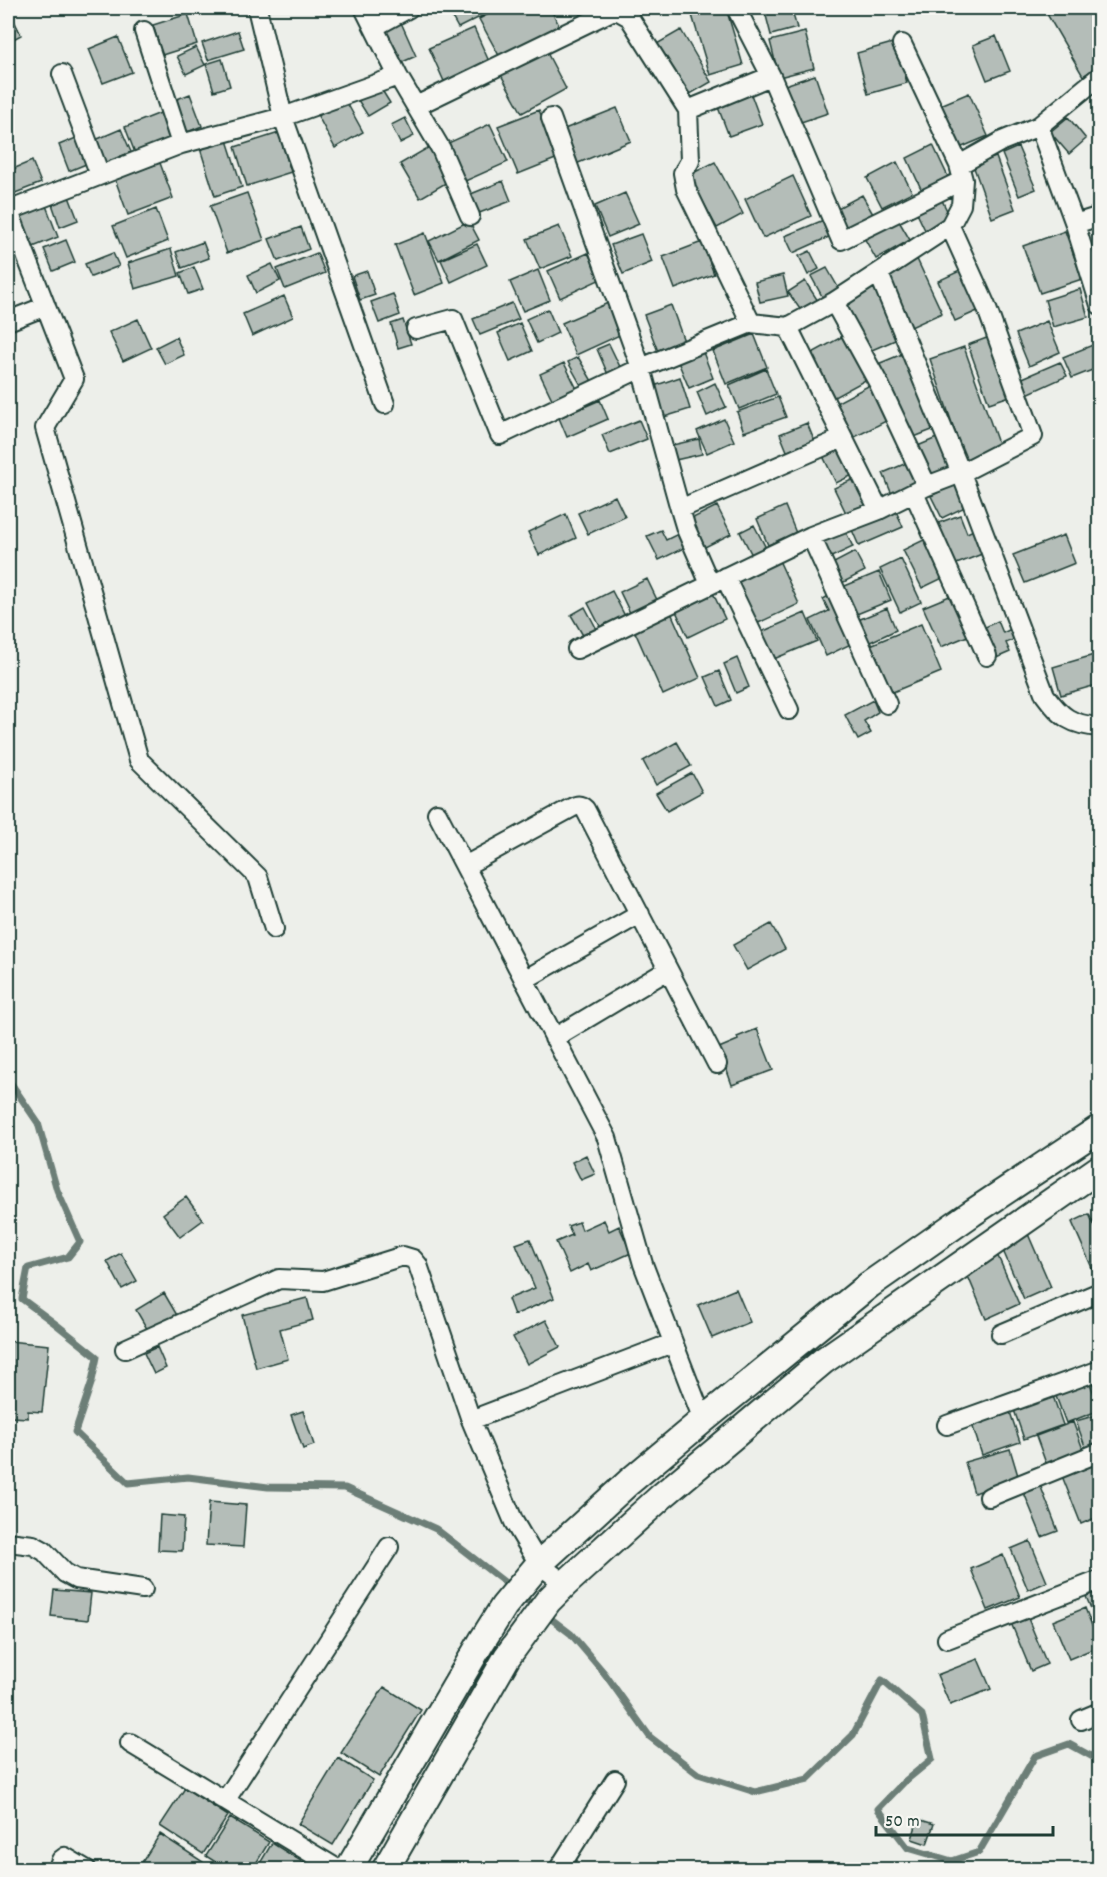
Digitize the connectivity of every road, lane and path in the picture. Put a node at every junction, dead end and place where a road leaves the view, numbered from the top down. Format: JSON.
{"nodes":[{"id":1,"x":257,"y":8,"type":"edge"},
{"id":2,"x":364,"y":8,"type":"edge"},
{"id":3,"x":409,"y":8,"type":"edge"},
{"id":4,"x":736,"y":8,"type":"edge"},
{"id":5,"x":613,"y":9,"type":"edge"},
{"id":6,"x":374,"y":27,"type":"junction"},
{"id":7,"x":144,"y":31,"type":"dead end"},
{"id":8,"x":902,"y":44,"type":"dead end"},
{"id":9,"x":62,"y":74,"type":"dead end"},
{"id":10,"x":398,"y":76,"type":"junction"},
{"id":11,"x":771,"y":76,"type":"junction"},
{"id":12,"x":1100,"y":76,"type":"edge"},
{"id":13,"x":416,"y":106,"type":"junction"},
{"id":14,"x":688,"y":110,"type":"junction"},
{"id":15,"x":283,"y":117,"type":"junction"},
{"id":16,"x":551,"y":118,"type":"dead end"},
{"id":17,"x":1039,"y":126,"type":"junction"},
{"id":18,"x":181,"y":144,"type":"junction"},
{"id":19,"x":961,"y":173,"type":"junction"},
{"id":20,"x":100,"y":175,"type":"junction"},
{"id":21,"x":8,"y":210,"type":"edge"},
{"id":22,"x":470,"y":216,"type":"dead end"},
{"id":23,"x":1100,"y":216,"type":"edge"},
{"id":24,"x":1075,"y":224,"type":"junction"},
{"id":25,"x":950,"y":226,"type":"junction"},
{"id":26,"x":879,"y":274,"type":"junction"},
{"id":27,"x":834,"y":302,"type":"junction"},
{"id":28,"x":1100,"y":305,"type":"edge"},
{"id":29,"x":46,"y":306,"type":"junction"},
{"id":30,"x":8,"y":321,"type":"edge"},
{"id":31,"x":751,"y":323,"type":"junction"},
{"id":32,"x":788,"y":327,"type":"junction"},
{"id":33,"x":416,"y":329,"type":"dead end"},
{"id":34,"x":641,"y":368,"type":"junction"},
{"id":35,"x":385,"y":404,"type":"dead end"},
{"id":36,"x":843,"y":438,"type":"junction"},
{"id":37,"x":961,"y":473,"type":"junction"},
{"id":38,"x":920,"y":489,"type":"junction"},
{"id":39,"x":680,"y":509,"type":"junction"},
{"id":40,"x":879,"y":510,"type":"junction"},
{"id":41,"x":811,"y":536,"type":"junction"},
{"id":42,"x":717,"y":580,"type":"junction"},
{"id":43,"x":577,"y":650,"type":"dead end"},
{"id":44,"x":987,"y":656,"type":"dead end"},
{"id":45,"x":887,"y":704,"type":"dead end"},
{"id":46,"x":789,"y":710,"type":"dead end"},
{"id":47,"x":1100,"y":728,"type":"edge"},
{"id":48,"x":438,"y":813,"type":"dead end"},
{"id":49,"x":465,"y":866,"type":"junction"},
{"id":50,"x":640,"y":914,"type":"junction"},
{"id":51,"x":274,"y":929,"type":"dead end"},
{"id":52,"x":668,"y":970,"type":"junction"},
{"id":53,"x":524,"y":980,"type":"junction"},
{"id":54,"x":554,"y":1038,"type":"junction"},
{"id":55,"x":717,"y":1064,"type":"dead end"},
{"id":56,"x":1100,"y":1128,"type":"edge"},
{"id":57,"x":1100,"y":1168,"type":"edge"},
{"id":58,"x":1100,"y":1292,"type":"edge"},
{"id":59,"x":1001,"y":1334,"type":"dead end"},
{"id":60,"x":672,"y":1343,"type":"junction"},
{"id":61,"x":125,"y":1349,"type":"dead end"},
{"id":62,"x":1100,"y":1370,"type":"edge"},
{"id":63,"x":471,"y":1420,"type":"junction"},
{"id":64,"x":703,"y":1420,"type":"junction"},
{"id":65,"x":947,"y":1425,"type":"dead end"},
{"id":66,"x":1100,"y":1452,"type":"edge"},
{"id":67,"x":989,"y":1497,"type":"dead end"},
{"id":68,"x":8,"y":1542,"type":"edge"},
{"id":69,"x":389,"y":1547,"type":"dead end"},
{"id":70,"x":533,"y":1572,"type":"junction"},
{"id":71,"x":1100,"y":1580,"type":"edge"},
{"id":72,"x":143,"y":1589,"type":"dead end"},
{"id":73,"x":556,"y":1593,"type":"junction"},
{"id":74,"x":947,"y":1639,"type":"dead end"},
{"id":75,"x":1100,"y":1712,"type":"edge"},
{"id":76,"x":1081,"y":1720,"type":"dead end"},
{"id":77,"x":130,"y":1743,"type":"dead end"},
{"id":78,"x":615,"y":1780,"type":"dead end"},
{"id":79,"x":225,"y":1801,"type":"junction"},
{"id":80,"x":57,"y":1869,"type":"edge"},
{"id":81,"x":87,"y":1869,"type":"edge"},
{"id":82,"x":339,"y":1869,"type":"edge"},
{"id":83,"x":348,"y":1869,"type":"edge"},
{"id":84,"x":385,"y":1869,"type":"edge"},
{"id":85,"x":558,"y":1869,"type":"edge"}],
"edges":[{"from":1,"to":15,"type":"street"},
{"from":2,"to":6,"type":"street"},
{"from":3,"to":6,"type":"street"},
{"from":4,"to":11,"type":"street"},
{"from":5,"to":13,"type":"street"},
{"from":5,"to":14,"type":"street"},
{"from":6,"to":10,"type":"street"},
{"from":7,"to":18,"type":"street"},
{"from":8,"to":19,"type":"street"},
{"from":9,"to":20,"type":"street"},
{"from":10,"to":13,"type":"street"},
{"from":10,"to":15,"type":"street"},
{"from":11,"to":14,"type":"street"},
{"from":11,"to":19,"type":"street"},
{"from":12,"to":17,"type":"street"},
{"from":13,"to":22,"type":"street"},
{"from":14,"to":31,"type":"street"},
{"from":15,"to":18,"type":"street"},
{"from":15,"to":35,"type":"street"},
{"from":16,"to":34,"type":"street"},
{"from":17,"to":19,"type":"street"},
{"from":17,"to":24,"type":"street"},
{"from":18,"to":20,"type":"street"},
{"from":19,"to":25,"type":"street"},
{"from":20,"to":21,"type":"street"},
{"from":21,"to":29,"type":"street"},
{"from":23,"to":24,"type":"street"},
{"from":24,"to":28,"type":"street"},
{"from":25,"to":26,"type":"street"},
{"from":25,"to":37,"type":"street"},
{"from":26,"to":27,"type":"street"},
{"from":26,"to":37,"type":"street"},
{"from":27,"to":32,"type":"street"},
{"from":27,"to":38,"type":"street"},
{"from":29,"to":30,"type":"street"},
{"from":29,"to":51,"type":"street"},
{"from":31,"to":32,"type":"street"},
{"from":31,"to":34,"type":"street"},
{"from":32,"to":36,"type":"street"},
{"from":33,"to":34,"type":"street"},
{"from":34,"to":39,"type":"street"},
{"from":36,"to":39,"type":"street"},
{"from":36,"to":40,"type":"street"},
{"from":37,"to":38,"type":"street"},
{"from":37,"to":47,"type":"street"},
{"from":38,"to":40,"type":"street"},
{"from":38,"to":44,"type":"street"},
{"from":39,"to":42,"type":"street"},
{"from":40,"to":41,"type":"street"},
{"from":41,"to":42,"type":"street"},
{"from":41,"to":45,"type":"street"},
{"from":42,"to":43,"type":"street"},
{"from":42,"to":46,"type":"street"},
{"from":48,"to":49,"type":"street"},
{"from":49,"to":50,"type":"street"},
{"from":49,"to":53,"type":"street"},
{"from":50,"to":52,"type":"street"},
{"from":50,"to":53,"type":"street"},
{"from":52,"to":54,"type":"street"},
{"from":52,"to":55,"type":"street"},
{"from":53,"to":54,"type":"street"},
{"from":54,"to":60,"type":"street"},
{"from":56,"to":64,"type":"main road"},
{"from":57,"to":73,"type":"main road"},
{"from":58,"to":59,"type":"street"},
{"from":60,"to":63,"type":"street"},
{"from":60,"to":64,"type":"street"},
{"from":61,"to":63,"type":"street"},
{"from":62,"to":65,"type":"street"},
{"from":63,"to":70,"type":"street"},
{"from":64,"to":70,"type":"main road"},
{"from":66,"to":67,"type":"street"},
{"from":68,"to":72,"type":"street"},
{"from":69,"to":79,"type":"street"},
{"from":70,"to":73,"type":"street"},
{"from":70,"to":83,"type":"main road"},
{"from":71,"to":74,"type":"street"},
{"from":73,"to":84,"type":"main road"},
{"from":75,"to":76,"type":"street"},
{"from":77,"to":79,"type":"street"},
{"from":78,"to":85,"type":"street"},
{"from":79,"to":82,"type":"street"},
{"from":80,"to":81,"type":"street"}]}
